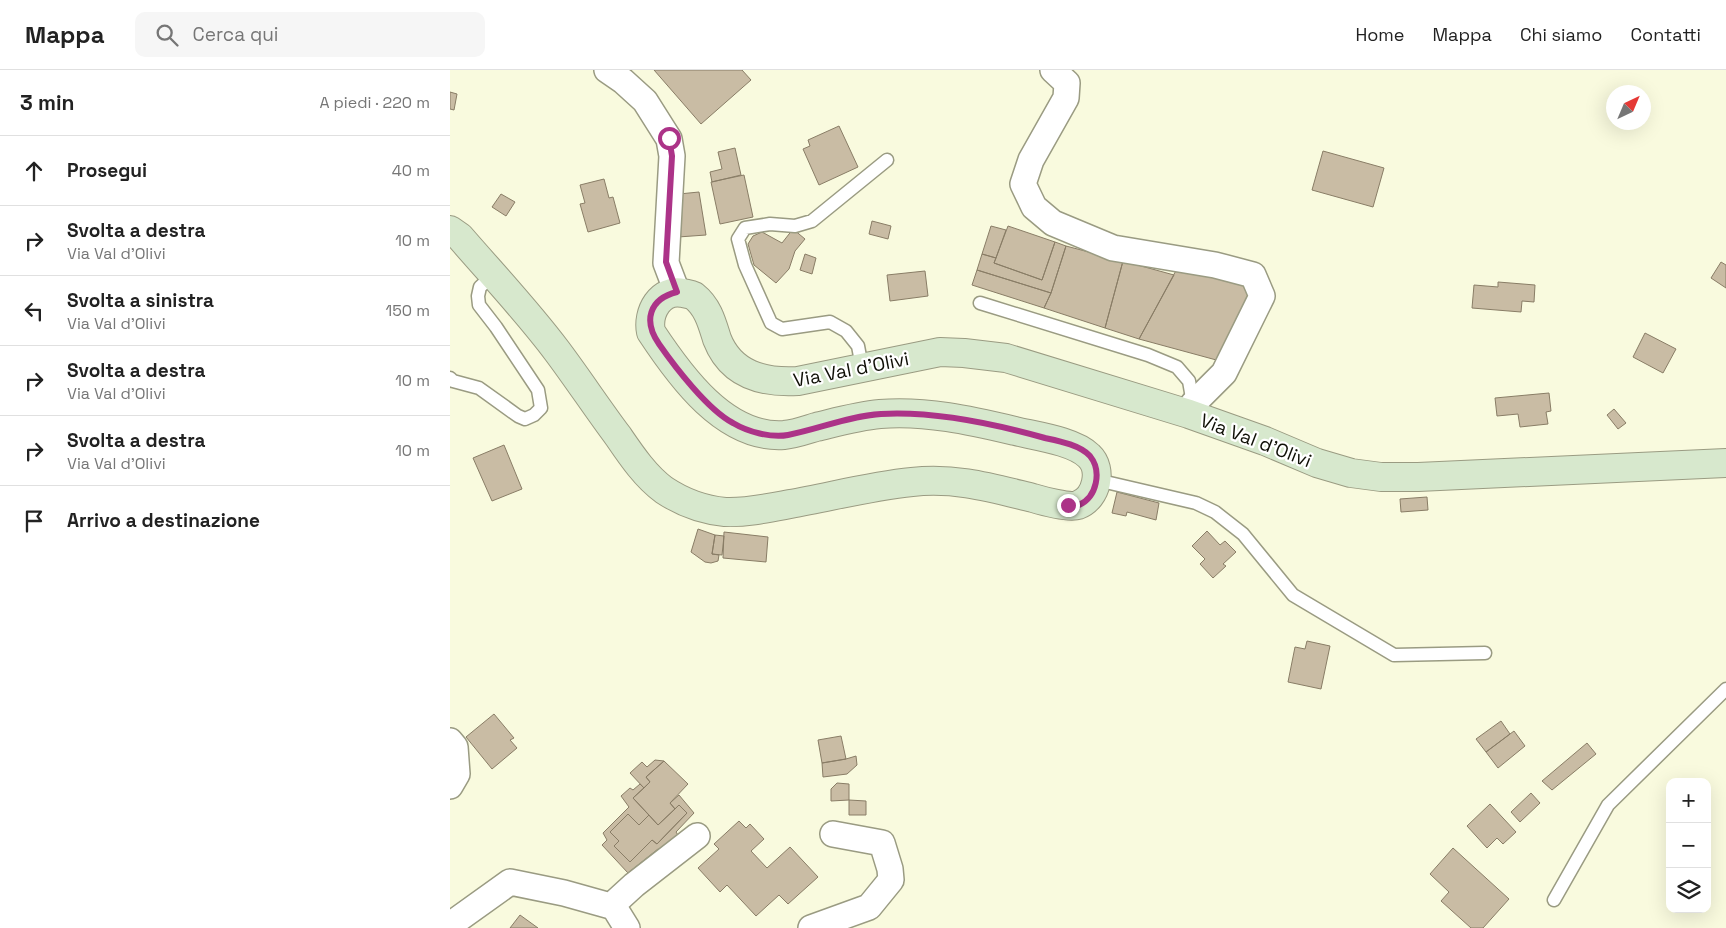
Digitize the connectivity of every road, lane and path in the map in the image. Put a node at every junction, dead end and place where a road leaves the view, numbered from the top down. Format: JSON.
{"nodes":[{"id":1,"x":607,"y":70,"type":"edge"},
{"id":2,"x":1053,"y":70,"type":"edge"},
{"id":3,"x":887,"y":160,"type":"dead end"},
{"id":4,"x":450,"y":230,"type":"edge"},
{"id":5,"x":493,"y":275,"type":"junction"},
{"id":6,"x":677,"y":292,"type":"junction"},
{"id":7,"x":980,"y":303,"type":"dead end"},
{"id":8,"x":862,"y":367,"type":"junction"},
{"id":9,"x":450,"y":378,"type":"edge"},
{"id":10,"x":1191,"y":409,"type":"junction"},
{"id":11,"x":1726,"y":464,"type":"edge"},
{"id":12,"x":1097,"y":480,"type":"junction"},
{"id":13,"x":1485,"y":653,"type":"dead end"},
{"id":14,"x":1726,"y":689,"type":"edge"},
{"id":15,"x":450,"y":741,"type":"edge"},
{"id":16,"x":450,"y":786,"type":"edge"},
{"id":17,"x":833,"y":834,"type":"dead end"},
{"id":18,"x":697,"y":836,"type":"dead end"},
{"id":19,"x":1554,"y":900,"type":"dead end"},
{"id":20,"x":611,"y":906,"type":"junction"},
{"id":21,"x":450,"y":925,"type":"edge"},
{"id":22,"x":627,"y":928,"type":"edge"},
{"id":23,"x":811,"y":928,"type":"edge"}],
"edges":[{"from":1,"to":6,"type":"street"},
{"from":2,"to":10,"type":"street"},
{"from":3,"to":8,"type":"lane"},
{"from":4,"to":5,"type":"street"},
{"from":5,"to":9,"type":"lane"},
{"from":5,"to":12,"type":"street"},
{"from":6,"to":8,"type":"street","name":"Via Val d'Olivi"},
{"from":6,"to":12,"type":"street"},
{"from":7,"to":10,"type":"lane"},
{"from":8,"to":10,"type":"street","name":"Via Val d'Olivi"},
{"from":10,"to":11,"type":"street","name":"Via Val d'Olivi"},
{"from":12,"to":13,"type":"lane"},
{"from":14,"to":19,"type":"lane"},
{"from":15,"to":16,"type":"street"},
{"from":17,"to":23,"type":"street"},
{"from":18,"to":20,"type":"street"},
{"from":20,"to":21,"type":"street"},
{"from":20,"to":22,"type":"street"}]}
